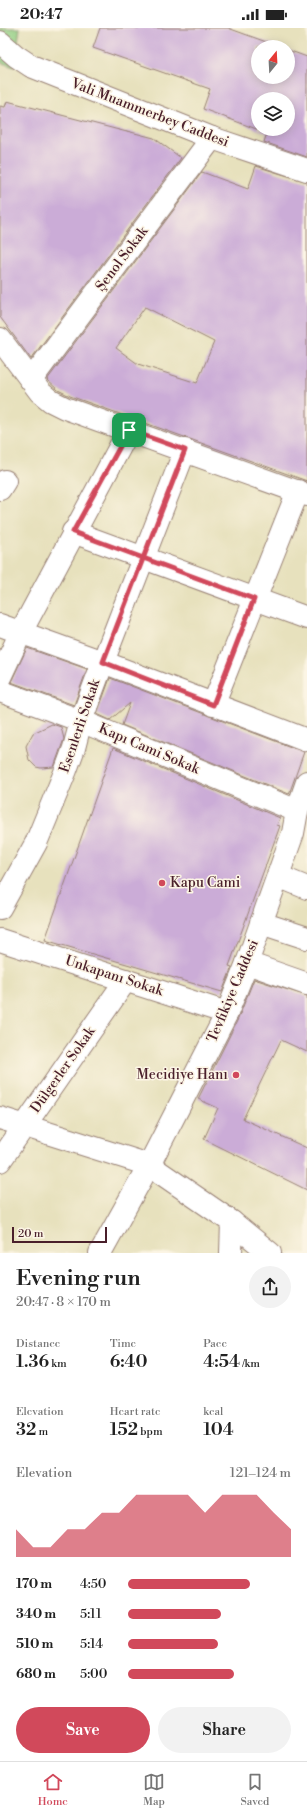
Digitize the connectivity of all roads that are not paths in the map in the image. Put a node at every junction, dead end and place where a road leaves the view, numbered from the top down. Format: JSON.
{"nodes":[{"id":1,"x":0,"y":42,"type":"edge"},
{"id":2,"x":212,"y":138,"type":"junction"},
{"id":3,"x":307,"y":170,"type":"edge"},
{"id":4,"x":0,"y":339,"type":"edge"},
{"id":5,"x":31,"y":380,"type":"junction"},
{"id":6,"x":129,"y":430,"type":"junction"},
{"id":7,"x":185,"y":450,"type":"junction"},
{"id":8,"x":302,"y":493,"type":"edge"},
{"id":9,"x":73,"y":532,"type":"junction"},
{"id":10,"x":142,"y":556,"type":"junction"},
{"id":11,"x":254,"y":599,"type":"junction"},
{"id":12,"x":307,"y":618,"type":"edge"},
{"id":13,"x":0,"y":625,"type":"edge"},
{"id":14,"x":21,"y":632,"type":"junction"},
{"id":15,"x":103,"y":662,"type":"junction"},
{"id":16,"x":0,"y":677,"type":"edge"},
{"id":17,"x":0,"y":691,"type":"edge"},
{"id":18,"x":213,"y":705,"type":"junction"},
{"id":19,"x":81,"y":721,"type":"junction"},
{"id":20,"x":307,"y":740,"type":"edge"},
{"id":21,"x":307,"y":782,"type":"edge"},
{"id":22,"x":297,"y":811,"type":"junction"},
{"id":23,"x":300,"y":835,"type":"edge"},
{"id":24,"x":278,"y":876,"type":"junction"},
{"id":25,"x":307,"y":888,"type":"edge"},
{"id":26,"x":0,"y":908,"type":"edge"},
{"id":27,"x":261,"y":923,"type":"junction"},
{"id":28,"x":307,"y":938,"type":"edge"},
{"id":29,"x":0,"y":940,"type":"edge"},
{"id":30,"x":248,"y":963,"type":"junction"},
{"id":31,"x":126,"y":980,"type":"junction"},
{"id":32,"x":307,"y":984,"type":"edge"},
{"id":33,"x":228,"y":1013,"type":"junction"},
{"id":34,"x":0,"y":1118,"type":"edge"},
{"id":35,"x":24,"y":1126,"type":"junction"},
{"id":36,"x":0,"y":1161,"type":"edge"},
{"id":37,"x":149,"y":1165,"type":"junction"},
{"id":38,"x":232,"y":1222,"type":"junction"},
{"id":39,"x":100,"y":1253,"type":"edge"},
{"id":40,"x":231,"y":1253,"type":"edge"},
{"id":41,"x":270,"y":1253,"type":"edge"}],
"edges":[{"from":1,"to":2,"type":"street","name":"Vali Muammerbey Caddesi"},
{"from":2,"to":3,"type":"street","name":"Vali Muammerbey Caddesi"},
{"from":2,"to":5,"type":"street","name":"Şenol Sokak"},
{"from":4,"to":5,"type":"street"},
{"from":5,"to":6,"type":"street"},
{"from":6,"to":7,"type":"street"},
{"from":6,"to":9,"type":"street"},
{"from":7,"to":8,"type":"street"},
{"from":7,"to":10,"type":"street","name":"Esenlerli Sokak"},
{"from":8,"to":11,"type":"street"},
{"from":9,"to":10,"type":"street"},
{"from":9,"to":14,"type":"street"},
{"from":10,"to":11,"type":"street"},
{"from":10,"to":15,"type":"street","name":"Esenlerli Sokak"},
{"from":11,"to":12,"type":"street"},
{"from":11,"to":18,"type":"street"},
{"from":13,"to":14,"type":"street"},
{"from":14,"to":15,"type":"street"},
{"from":14,"to":16,"type":"street"},
{"from":15,"to":18,"type":"street"},
{"from":15,"to":19,"type":"street","name":"Esenlerli Sokak"},
{"from":17,"to":19,"type":"street","name":"Kapı Cami Sokak"},
{"from":18,"to":20,"type":"street"},
{"from":19,"to":22,"type":"street","name":"Kapı Cami Sokak"},
{"from":19,"to":26,"type":"street","name":"Esenlerli Sokak"},
{"from":21,"to":22,"type":"street","name":"Tevfikiye Caddesi"},
{"from":22,"to":23,"type":"street","name":"Tevfikiye Caddesi"},
{"from":23,"to":24,"type":"street","name":"Tevfikiye Caddesi"},
{"from":24,"to":25,"type":"street"},
{"from":24,"to":27,"type":"street","name":"Tevfikiye Caddesi"},
{"from":27,"to":28,"type":"street"},
{"from":27,"to":30,"type":"street","name":"Tevfikiye Caddesi"},
{"from":29,"to":31,"type":"street","name":"Unkapanı Sokak"},
{"from":30,"to":32,"type":"street"},
{"from":30,"to":33,"type":"street","name":"Tevfikiye Caddesi"},
{"from":31,"to":33,"type":"street","name":"Unkapanı Sokak"},
{"from":31,"to":35,"type":"street","name":"Dülgerler Sokak"},
{"from":33,"to":37,"type":"street","name":"Tevfikiye Caddesi"},
{"from":34,"to":35,"type":"street"},
{"from":35,"to":36,"type":"street","name":"Dülgerler Sokak"},
{"from":35,"to":37,"type":"street"},
{"from":37,"to":38,"type":"street"},
{"from":37,"to":39,"type":"street","name":"Tevfikiye Caddesi"},
{"from":38,"to":40,"type":"street"},
{"from":38,"to":41,"type":"street"}]}
